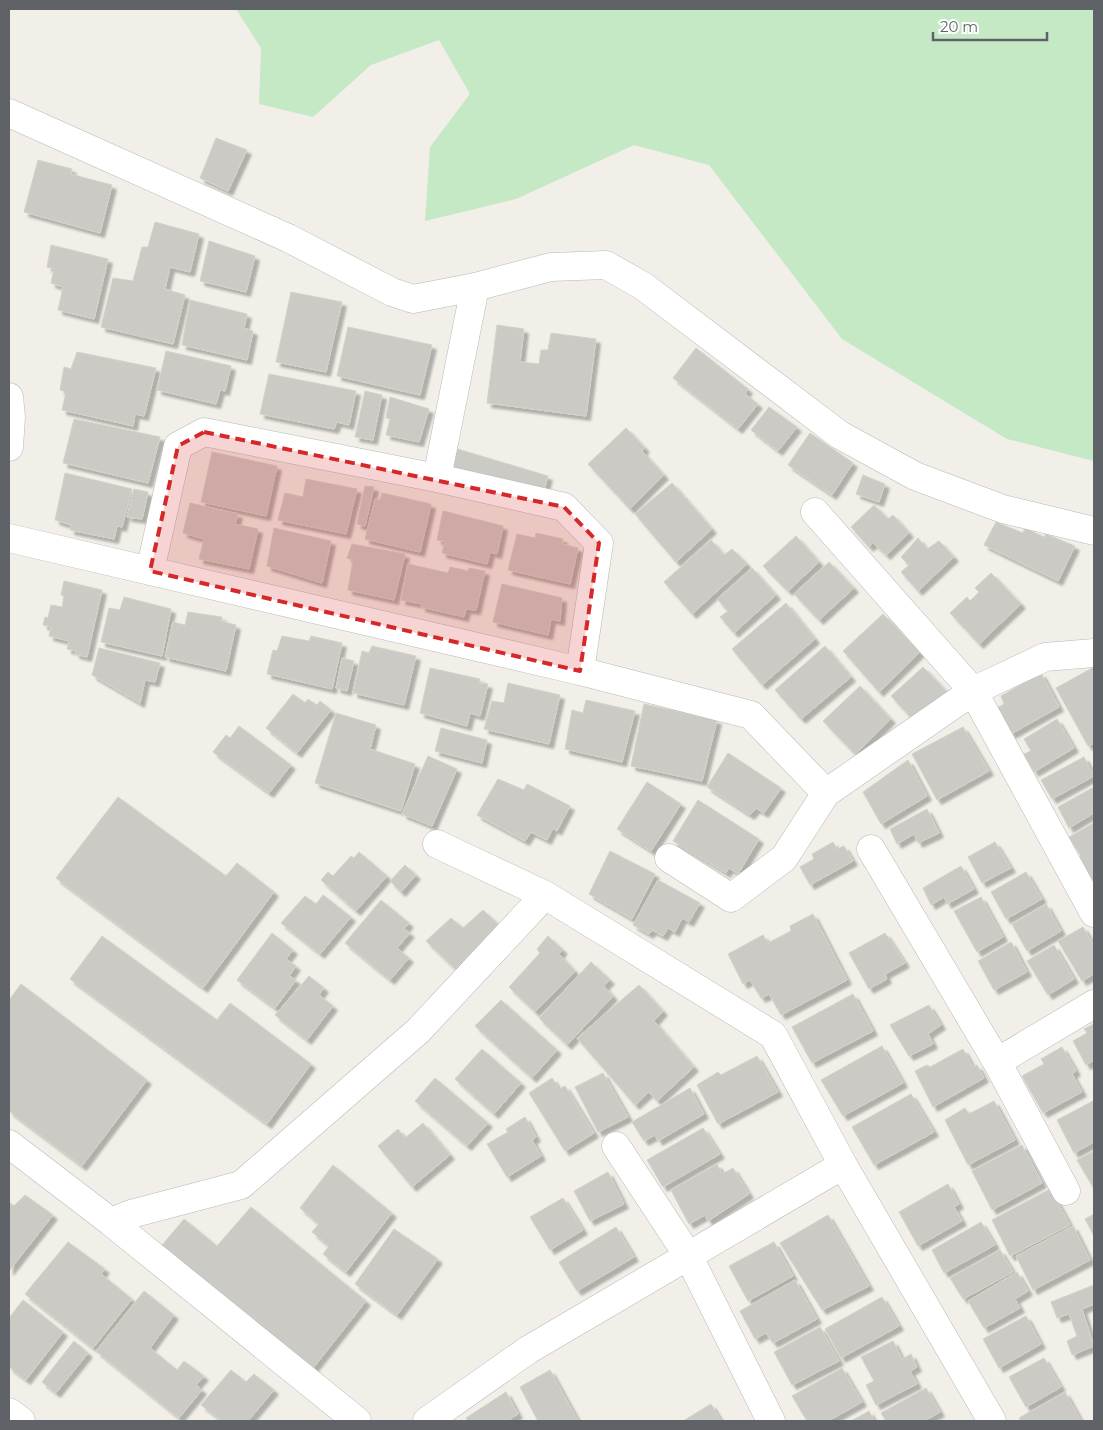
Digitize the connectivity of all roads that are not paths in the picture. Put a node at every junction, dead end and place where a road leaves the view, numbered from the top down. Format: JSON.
{"nodes":[{"id":1,"x":9,"y":113,"type":"edge"},
{"id":2,"x":475,"y":287,"type":"junction"},
{"id":3,"x":9,"y":397,"type":"edge"},
{"id":4,"x":9,"y":447,"type":"edge"},
{"id":5,"x":437,"y":478,"type":"junction"},
{"id":6,"x":815,"y":512,"type":"dead end"},
{"id":7,"x":1094,"y":531,"type":"edge"},
{"id":8,"x":9,"y":538,"type":"edge"},
{"id":9,"x":150,"y":571,"type":"junction"},
{"id":10,"x":1094,"y":653,"type":"edge"},
{"id":11,"x":580,"y":670,"type":"junction"},
{"id":12,"x":973,"y":691,"type":"junction"},
{"id":13,"x":826,"y":793,"type":"junction"},
{"id":14,"x":437,"y":844,"type":"dead end"},
{"id":15,"x":872,"y":849,"type":"dead end"},
{"id":16,"x":669,"y":858,"type":"dead end"},
{"id":17,"x":545,"y":894,"type":"junction"},
{"id":18,"x":1094,"y":913,"type":"edge"},
{"id":19,"x":1094,"y":1004,"type":"edge"},
{"id":20,"x":997,"y":1062,"type":"junction"},
{"id":21,"x":9,"y":1144,"type":"edge"},
{"id":22,"x":616,"y":1146,"type":"dead end"},
{"id":23,"x":843,"y":1165,"type":"junction"},
{"id":24,"x":1066,"y":1191,"type":"dead end"},
{"id":25,"x":111,"y":1222,"type":"junction"},
{"id":26,"x":689,"y":1257,"type":"junction"},
{"id":27,"x":9,"y":1412,"type":"edge"},
{"id":28,"x":21,"y":1421,"type":"edge"},
{"id":29,"x":357,"y":1421,"type":"edge"},
{"id":30,"x":427,"y":1421,"type":"edge"},
{"id":31,"x":771,"y":1421,"type":"edge"},
{"id":32,"x":992,"y":1421,"type":"edge"}],
"edges":[{"from":1,"to":2,"type":"street"},
{"from":2,"to":5,"type":"street"},
{"from":2,"to":7,"type":"street"},
{"from":3,"to":4,"type":"street"},
{"from":5,"to":9,"type":"street"},
{"from":5,"to":11,"type":"street"},
{"from":6,"to":12,"type":"street"},
{"from":8,"to":9,"type":"street"},
{"from":9,"to":11,"type":"street"},
{"from":10,"to":12,"type":"street"},
{"from":11,"to":13,"type":"street"},
{"from":12,"to":13,"type":"street"},
{"from":12,"to":18,"type":"street"},
{"from":13,"to":16,"type":"street"},
{"from":14,"to":17,"type":"street"},
{"from":15,"to":20,"type":"street"},
{"from":17,"to":23,"type":"street"},
{"from":17,"to":25,"type":"street"},
{"from":19,"to":20,"type":"street"},
{"from":20,"to":24,"type":"street"},
{"from":21,"to":25,"type":"street"},
{"from":22,"to":26,"type":"street"},
{"from":23,"to":26,"type":"street"},
{"from":23,"to":32,"type":"street"},
{"from":25,"to":29,"type":"street"},
{"from":26,"to":30,"type":"street"},
{"from":26,"to":31,"type":"street"},
{"from":27,"to":28,"type":"street"}]}
